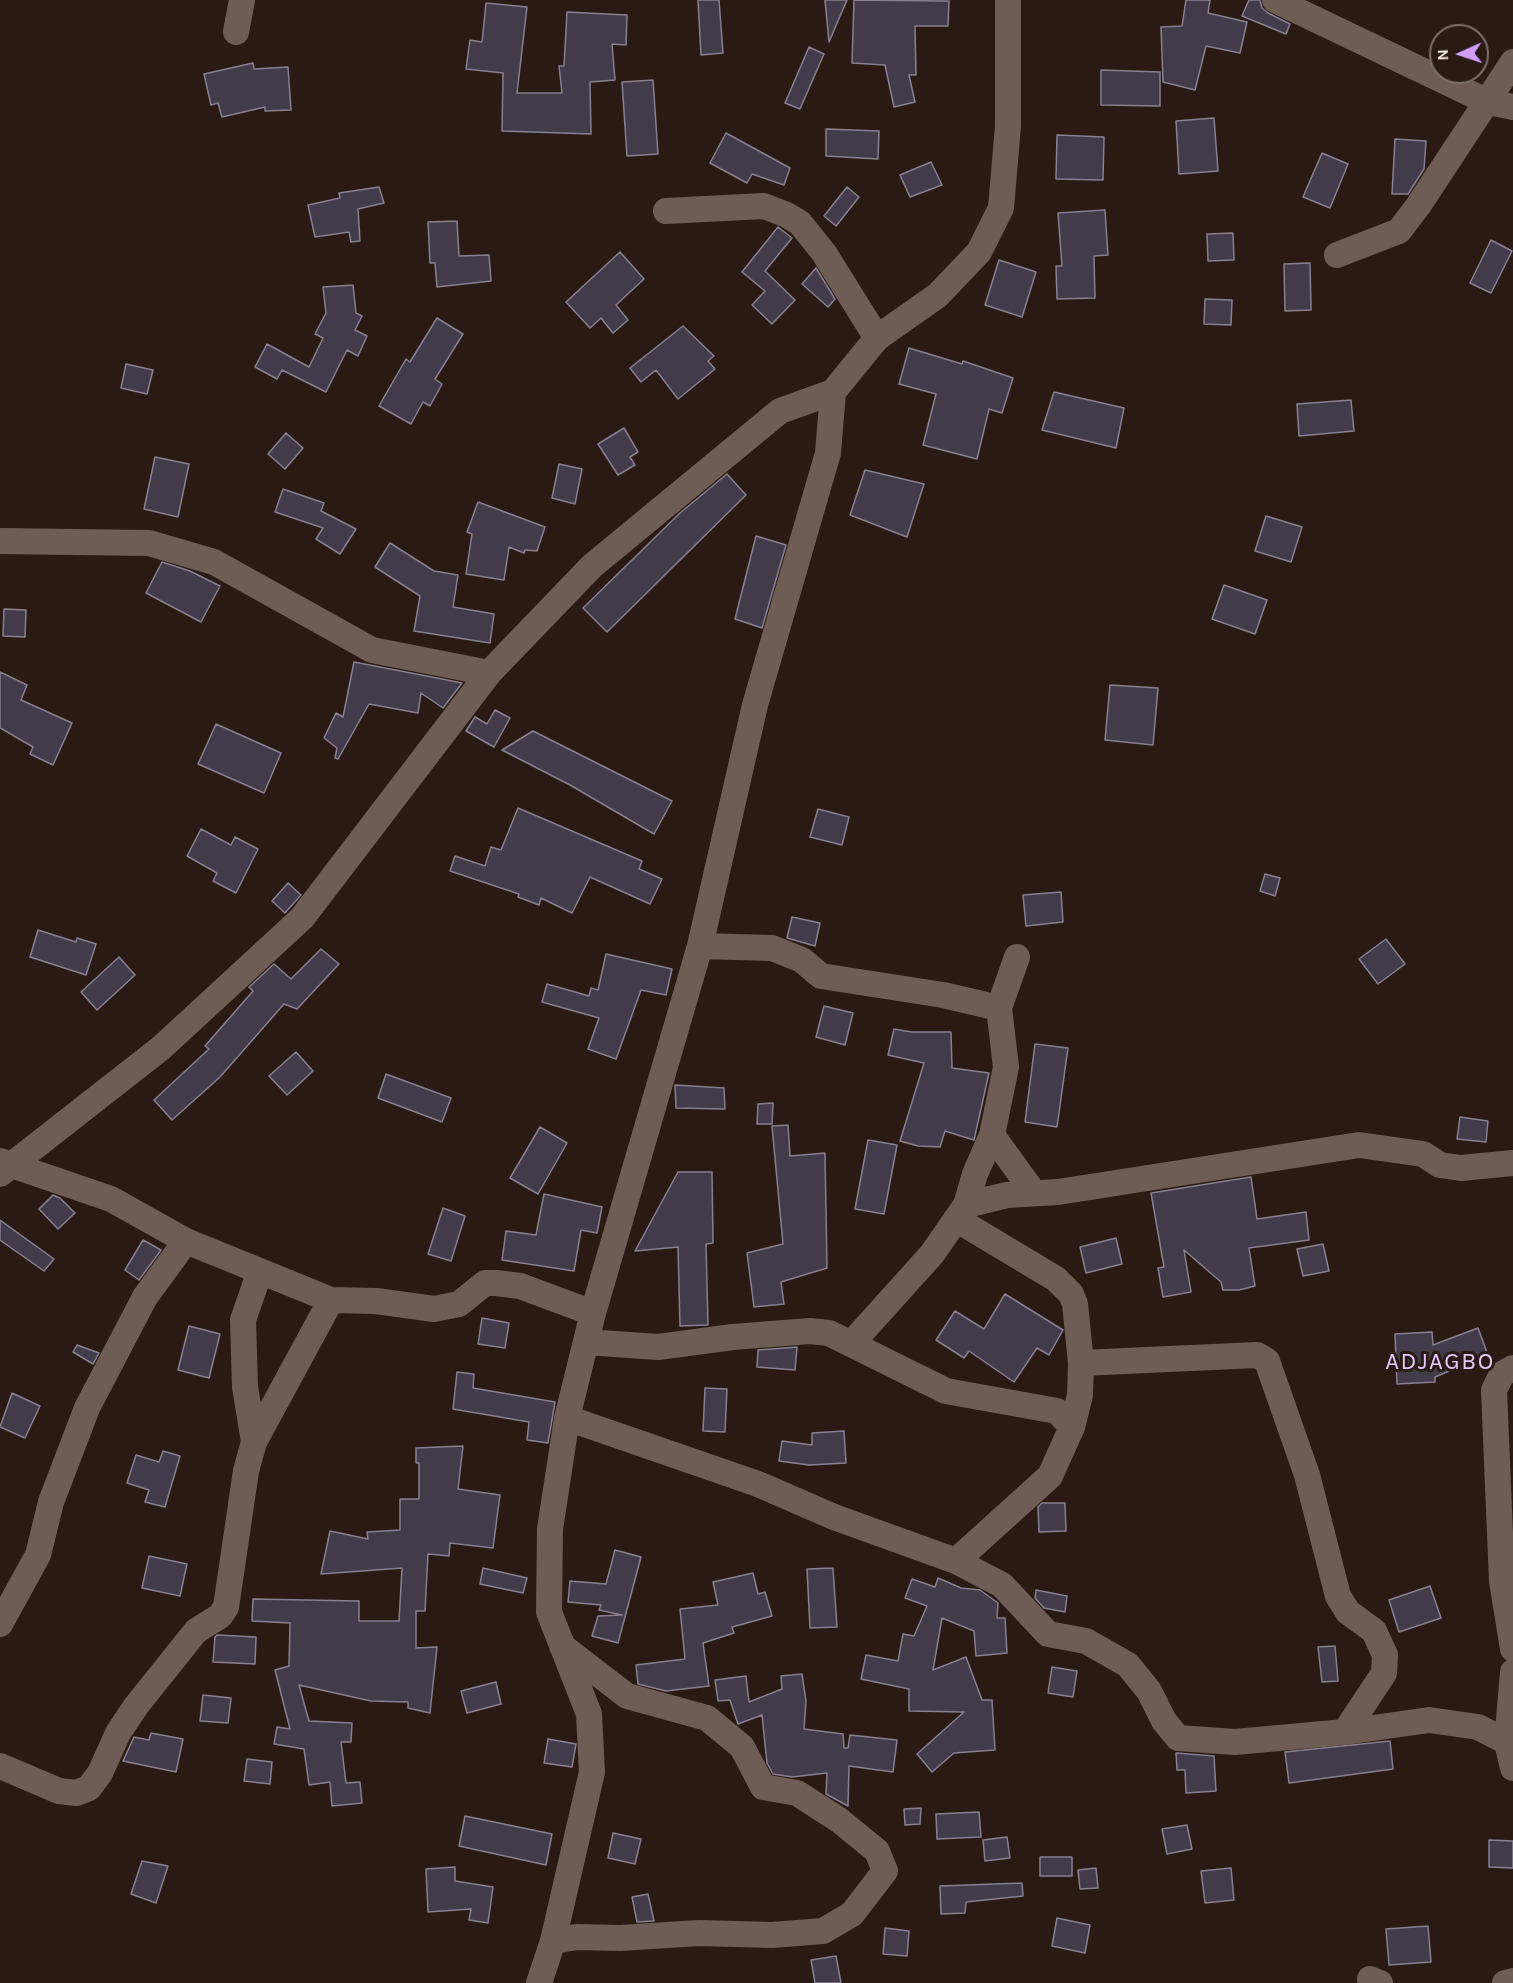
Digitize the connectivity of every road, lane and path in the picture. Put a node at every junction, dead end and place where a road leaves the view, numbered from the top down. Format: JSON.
{"nodes":[{"id":1,"x":242,"y":0,"type":"edge"},
{"id":2,"x":1008,"y":0,"type":"edge"},
{"id":3,"x":1275,"y":0,"type":"edge"},
{"id":4,"x":237,"y":32,"type":"dead end"},
{"id":5,"x":1513,"y":62,"type":"edge"},
{"id":6,"x":1488,"y":102,"type":"junction"},
{"id":7,"x":1513,"y":108,"type":"edge"},
{"id":8,"x":666,"y":211,"type":"dead end"},
{"id":9,"x":1337,"y":255,"type":"dead end"},
{"id":10,"x":877,"y":338,"type":"junction"},
{"id":11,"x":833,"y":392,"type":"junction"},
{"id":12,"x":5,"y":535,"type":"edge"},
{"id":13,"x":489,"y":673,"type":"junction"},
{"id":14,"x":700,"y":946,"type":"junction"},
{"id":15,"x":1017,"y":957,"type":"dead end"},
{"id":16,"x":999,"y":1008,"type":"junction"},
{"id":17,"x":992,"y":1135,"type":"junction"},
{"id":18,"x":1513,"y":1163,"type":"edge"},
{"id":19,"x":3,"y":1167,"type":"edge"},
{"id":20,"x":1034,"y":1193,"type":"junction"},
{"id":21,"x":961,"y":1212,"type":"junction"},
{"id":22,"x":186,"y":1241,"type":"junction"},
{"id":23,"x":260,"y":1271,"type":"junction"},
{"id":24,"x":331,"y":1300,"type":"junction"},
{"id":25,"x":593,"y":1313,"type":"junction"},
{"id":26,"x":586,"y":1342,"type":"junction"},
{"id":27,"x":851,"y":1344,"type":"junction"},
{"id":28,"x":1081,"y":1363,"type":"junction"},
{"id":29,"x":1513,"y":1368,"type":"edge"},
{"id":30,"x":567,"y":1418,"type":"junction"},
{"id":31,"x":1072,"y":1427,"type":"junction"},
{"id":32,"x":254,"y":1442,"type":"junction"},
{"id":33,"x":956,"y":1561,"type":"junction"},
{"id":34,"x":0,"y":1624,"type":"edge"},
{"id":35,"x":562,"y":1646,"type":"junction"},
{"id":36,"x":1513,"y":1649,"type":"edge"},
{"id":37,"x":1513,"y":1672,"type":"edge"},
{"id":38,"x":1345,"y":1732,"type":"junction"},
{"id":39,"x":1510,"y":1742,"type":"edge"},
{"id":40,"x":0,"y":1766,"type":"edge"},
{"id":41,"x":1513,"y":1768,"type":"edge"},
{"id":42,"x":553,"y":1941,"type":"junction"},
{"id":43,"x":1513,"y":1981,"type":"edge"},
{"id":44,"x":539,"y":1983,"type":"edge"},
{"id":45,"x":1505,"y":1983,"type":"edge"}],
"edges":[{"from":1,"to":4,"type":"street"},
{"from":2,"to":10,"type":"street"},
{"from":3,"to":6,"type":"street"},
{"from":5,"to":6,"type":"street"},
{"from":6,"to":7,"type":"street"},
{"from":6,"to":9,"type":"street"},
{"from":8,"to":10,"type":"street"},
{"from":10,"to":11,"type":"street"},
{"from":11,"to":13,"type":"street"},
{"from":11,"to":14,"type":"street"},
{"from":12,"to":13,"type":"street"},
{"from":13,"to":19,"type":"street"},
{"from":14,"to":16,"type":"street"},
{"from":14,"to":25,"type":"street"},
{"from":15,"to":16,"type":"street"},
{"from":16,"to":17,"type":"street"},
{"from":17,"to":20,"type":"street"},
{"from":17,"to":21,"type":"street"},
{"from":18,"to":20,"type":"street"},
{"from":19,"to":22,"type":"street"},
{"from":20,"to":21,"type":"street"},
{"from":21,"to":27,"type":"street"},
{"from":21,"to":28,"type":"street"},
{"from":22,"to":23,"type":"street"},
{"from":22,"to":34,"type":"street"},
{"from":23,"to":24,"type":"street"},
{"from":23,"to":32,"type":"street"},
{"from":24,"to":25,"type":"street"},
{"from":24,"to":32,"type":"street"},
{"from":25,"to":26,"type":"street"},
{"from":26,"to":27,"type":"street"},
{"from":26,"to":30,"type":"street"},
{"from":27,"to":31,"type":"street"},
{"from":28,"to":31,"type":"street"},
{"from":28,"to":38,"type":"street"},
{"from":29,"to":36,"type":"street"},
{"from":30,"to":33,"type":"street"},
{"from":30,"to":35,"type":"street"},
{"from":31,"to":33,"type":"street"},
{"from":32,"to":40,"type":"street"},
{"from":33,"to":38,"type":"street"},
{"from":35,"to":42,"type":"street"},
{"from":35,"to":42,"type":"street"},
{"from":37,"to":39,"type":"street"},
{"from":38,"to":39,"type":"street"},
{"from":39,"to":41,"type":"street"},
{"from":42,"to":44,"type":"street"},
{"from":43,"to":45,"type":"street"}]}
